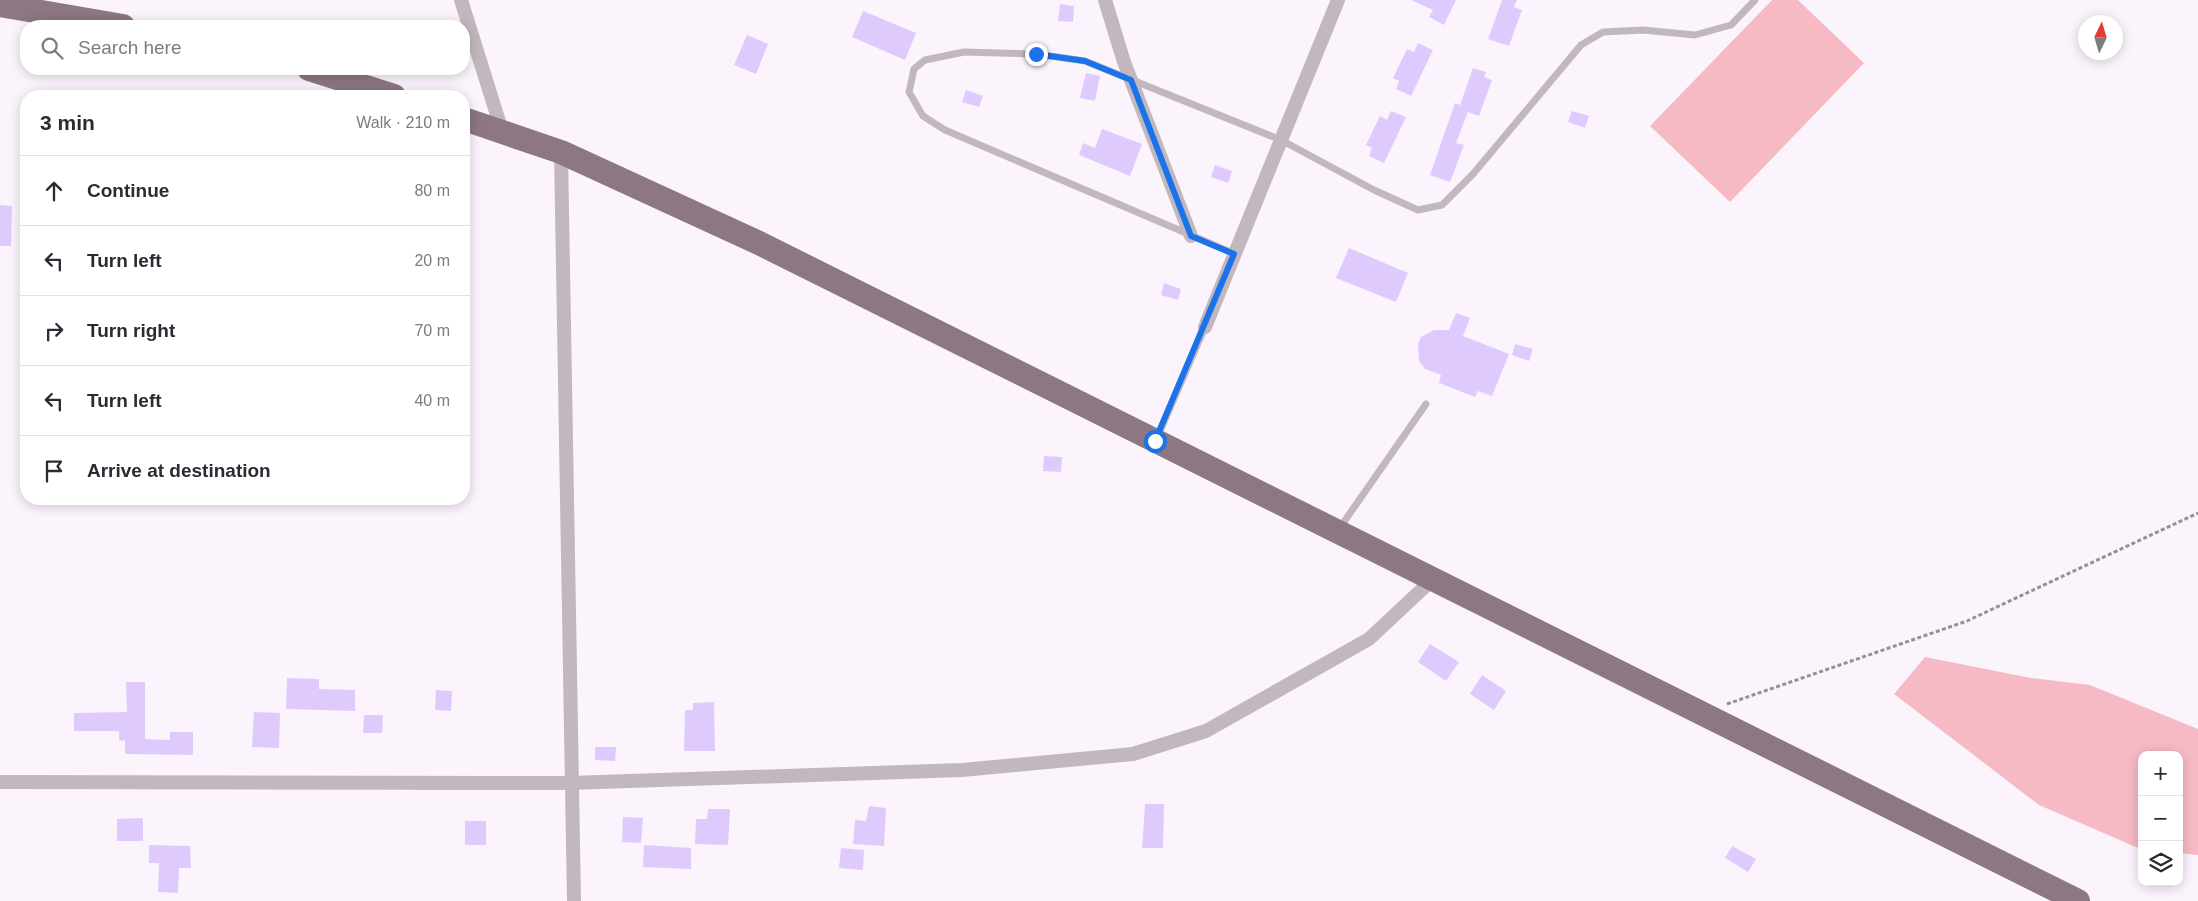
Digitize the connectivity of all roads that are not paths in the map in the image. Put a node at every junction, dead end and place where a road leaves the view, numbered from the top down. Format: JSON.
{"nodes":[{"id":1,"x":461,"y":0,"type":"edge"},
{"id":2,"x":1105,"y":0,"type":"edge"},
{"id":3,"x":1338,"y":0,"type":"edge"},
{"id":4,"x":1754,"y":0,"type":"edge"},
{"id":5,"x":0,"y":6,"type":"edge"},
{"id":6,"x":87,"y":20,"type":"edge"},
{"id":7,"x":467,"y":20,"type":"edge"},
{"id":8,"x":470,"y":29,"type":"edge"},
{"id":9,"x":328,"y":75,"type":"edge"},
{"id":10,"x":1131,"y":80,"type":"junction"},
{"id":11,"x":375,"y":90,"type":"edge"},
{"id":12,"x":470,"y":120,"type":"edge"},
{"id":13,"x":502,"y":131,"type":"junction"},
{"id":14,"x":1281,"y":140,"type":"junction"},
{"id":15,"x":561,"y":152,"type":"junction"},
{"id":16,"x":1191,"y":236,"type":"junction"},
{"id":17,"x":1234,"y":254,"type":"junction"},
{"id":18,"x":1205,"y":327,"type":"joint"},
{"id":19,"x":1426,"y":404,"type":"dead end"},
{"id":20,"x":1155,"y":441,"type":"junction"},
{"id":21,"x":1337,"y":532,"type":"junction"},
{"id":22,"x":1433,"y":579,"type":"junction"},
{"id":23,"x":0,"y":782,"type":"edge"},
{"id":24,"x":570,"y":783,"type":"junction"},
{"id":25,"x":574,"y":901,"type":"edge"},
{"id":26,"x":2078,"y":901,"type":"edge"}],
"edges":[{"from":1,"to":7,"type":"street"},
{"from":2,"to":10,"type":"street"},
{"from":3,"to":14,"type":"street"},
{"from":4,"to":14,"type":"lane"},
{"from":5,"to":6,"type":"highway"},
{"from":8,"to":13,"type":"street"},
{"from":9,"to":11,"type":"highway"},
{"from":10,"to":14,"type":"lane"},
{"from":10,"to":16,"type":"street"},
{"from":10,"to":16,"type":"lane"},
{"from":12,"to":13,"type":"highway"},
{"from":13,"to":15,"type":"highway"},
{"from":14,"to":17,"type":"street"},
{"from":15,"to":20,"type":"highway"},
{"from":15,"to":24,"type":"street"},
{"from":16,"to":17,"type":"lane"},
{"from":17,"to":18,"type":"street"},
{"from":18,"to":20,"type":"lane"},
{"from":19,"to":21,"type":"lane"},
{"from":20,"to":21,"type":"highway"},
{"from":21,"to":22,"type":"highway"},
{"from":22,"to":24,"type":"street"},
{"from":22,"to":26,"type":"highway"},
{"from":23,"to":24,"type":"street"},
{"from":24,"to":25,"type":"street"}]}
